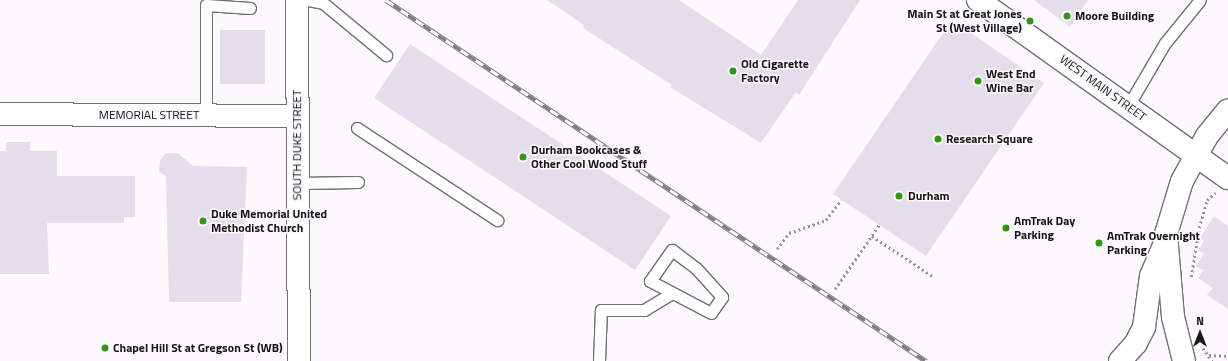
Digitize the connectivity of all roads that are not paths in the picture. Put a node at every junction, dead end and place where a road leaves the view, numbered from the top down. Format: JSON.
{"nodes":[{"id":1,"x":297,"y":0,"type":"edge"},
{"id":2,"x":308,"y":0,"type":"edge"},
{"id":3,"x":978,"y":0,"type":"edge"},
{"id":4,"x":1200,"y":0,"type":"edge"},
{"id":5,"x":250,"y":8,"type":"dead end"},
{"id":6,"x":386,"y":55,"type":"dead end"},
{"id":7,"x":1128,"y":106,"type":"junction"},
{"id":8,"x":1228,"y":110,"type":"edge"},
{"id":9,"x":0,"y":114,"type":"edge"},
{"id":10,"x":206,"y":116,"type":"junction"},
{"id":11,"x":297,"y":116,"type":"junction"},
{"id":12,"x":357,"y":128,"type":"dead end"},
{"id":13,"x":1196,"y":154,"type":"junction"},
{"id":14,"x":358,"y":182,"type":"dead end"},
{"id":15,"x":297,"y":183,"type":"junction"},
{"id":16,"x":1225,"y":187,"type":"edge"},
{"id":17,"x":497,"y":220,"type":"dead end"},
{"id":18,"x":1164,"y":244,"type":"junction"},
{"id":19,"x":671,"y":294,"type":"junction"},
{"id":20,"x":299,"y":361,"type":"edge"},
{"id":21,"x":599,"y":361,"type":"edge"},
{"id":22,"x":1120,"y":361,"type":"edge"},
{"id":23,"x":1184,"y":361,"type":"edge"}],
"edges":[{"from":1,"to":11,"type":"main road","name":"SOUTH DUKE STREET"},
{"from":2,"to":6,"type":"lane"},
{"from":3,"to":7,"type":"main road","name":"WEST MAIN STREET"},
{"from":4,"to":7,"type":"lane"},
{"from":5,"to":10,"type":"lane"},
{"from":7,"to":13,"type":"main road","name":"WEST MAIN STREET"},
{"from":8,"to":13,"type":"main road"},
{"from":9,"to":10,"type":"main road","name":"MEMORIAL STREET"},
{"from":10,"to":11,"type":"main road","name":"MEMORIAL STREET"},
{"from":11,"to":15,"type":"main road","name":"SOUTH DUKE STREET"},
{"from":12,"to":17,"type":"lane"},
{"from":13,"to":16,"type":"main road","name":"WEST MAIN STREET"},
{"from":13,"to":18,"type":"main road"},
{"from":14,"to":15,"type":"lane"},
{"from":15,"to":20,"type":"main road","name":"SOUTH DUKE STREET"},
{"from":18,"to":22,"type":"main road"},
{"from":18,"to":23,"type":"main road"},
{"from":19,"to":19,"type":"lane"},
{"from":19,"to":21,"type":"lane"}]}
